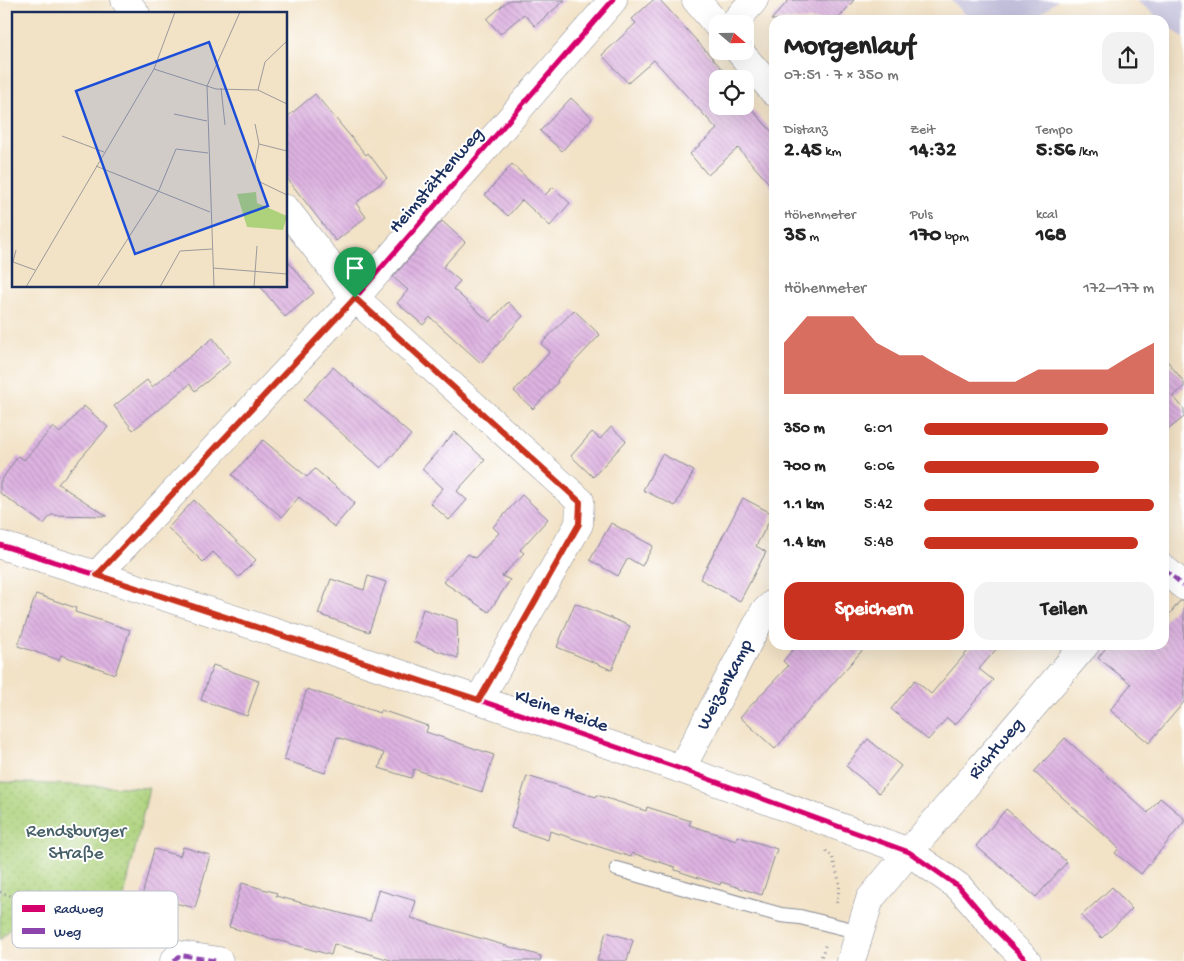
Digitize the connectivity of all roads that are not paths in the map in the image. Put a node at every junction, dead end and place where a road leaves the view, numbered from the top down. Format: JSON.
{"nodes":[{"id":1,"x":125,"y":0,"type":"edge"},
{"id":2,"x":613,"y":0,"type":"edge"},
{"id":3,"x":696,"y":0,"type":"edge"},
{"id":4,"x":754,"y":0,"type":"edge"},
{"id":5,"x":134,"y":12,"type":"edge"},
{"id":6,"x":709,"y":15,"type":"edge"},
{"id":7,"x":741,"y":15,"type":"edge"},
{"id":8,"x":747,"y":60,"type":"edge"},
{"id":9,"x":769,"y":86,"type":"edge"},
{"id":10,"x":288,"y":212,"type":"edge"},
{"id":11,"x":355,"y":298,"type":"junction"},
{"id":12,"x":0,"y":545,"type":"edge"},
{"id":13,"x":1169,"y":573,"type":"edge"},
{"id":14,"x":97,"y":575,"type":"junction"},
{"id":15,"x":1184,"y":586,"type":"edge"},
{"id":16,"x":769,"y":608,"type":"edge"},
{"id":17,"x":1081,"y":650,"type":"edge"},
{"id":18,"x":479,"y":700,"type":"junction"},
{"id":19,"x":681,"y":769,"type":"junction"},
{"id":20,"x":909,"y":852,"type":"junction"},
{"id":21,"x":617,"y":869,"type":"dead end"},
{"id":22,"x":860,"y":932,"type":"junction"},
{"id":23,"x":177,"y":958,"type":"edge"},
{"id":24,"x":219,"y":961,"type":"edge"},
{"id":25,"x":851,"y":961,"type":"edge"},
{"id":26,"x":1027,"y":961,"type":"edge"}],
"edges":[{"from":1,"to":5,"type":"street"},
{"from":2,"to":11,"type":"street","name":"Heimstättenweg"},
{"from":3,"to":6,"type":"street"},
{"from":4,"to":7,"type":"street"},
{"from":8,"to":9,"type":"street"},
{"from":10,"to":11,"type":"street"},
{"from":11,"to":14,"type":"street","name":"Heimstättenweg"},
{"from":11,"to":18,"type":"street"},
{"from":12,"to":14,"type":"street","name":"Kleine Heide"},
{"from":13,"to":15,"type":"street"},
{"from":14,"to":18,"type":"street","name":"Kleine Heide"},
{"from":16,"to":19,"type":"street","name":"Weizenkamp"},
{"from":17,"to":20,"type":"street","name":"Richtweg"},
{"from":18,"to":19,"type":"street","name":"Kleine Heide"},
{"from":19,"to":20,"type":"street","name":"Kleine Heide"},
{"from":20,"to":22,"type":"street","name":"Richtweg"},
{"from":20,"to":26,"type":"street","name":"Kleine Heide"},
{"from":21,"to":22,"type":"lane"},
{"from":22,"to":25,"type":"street","name":"Richtweg"},
{"from":23,"to":24,"type":"street"}]}
